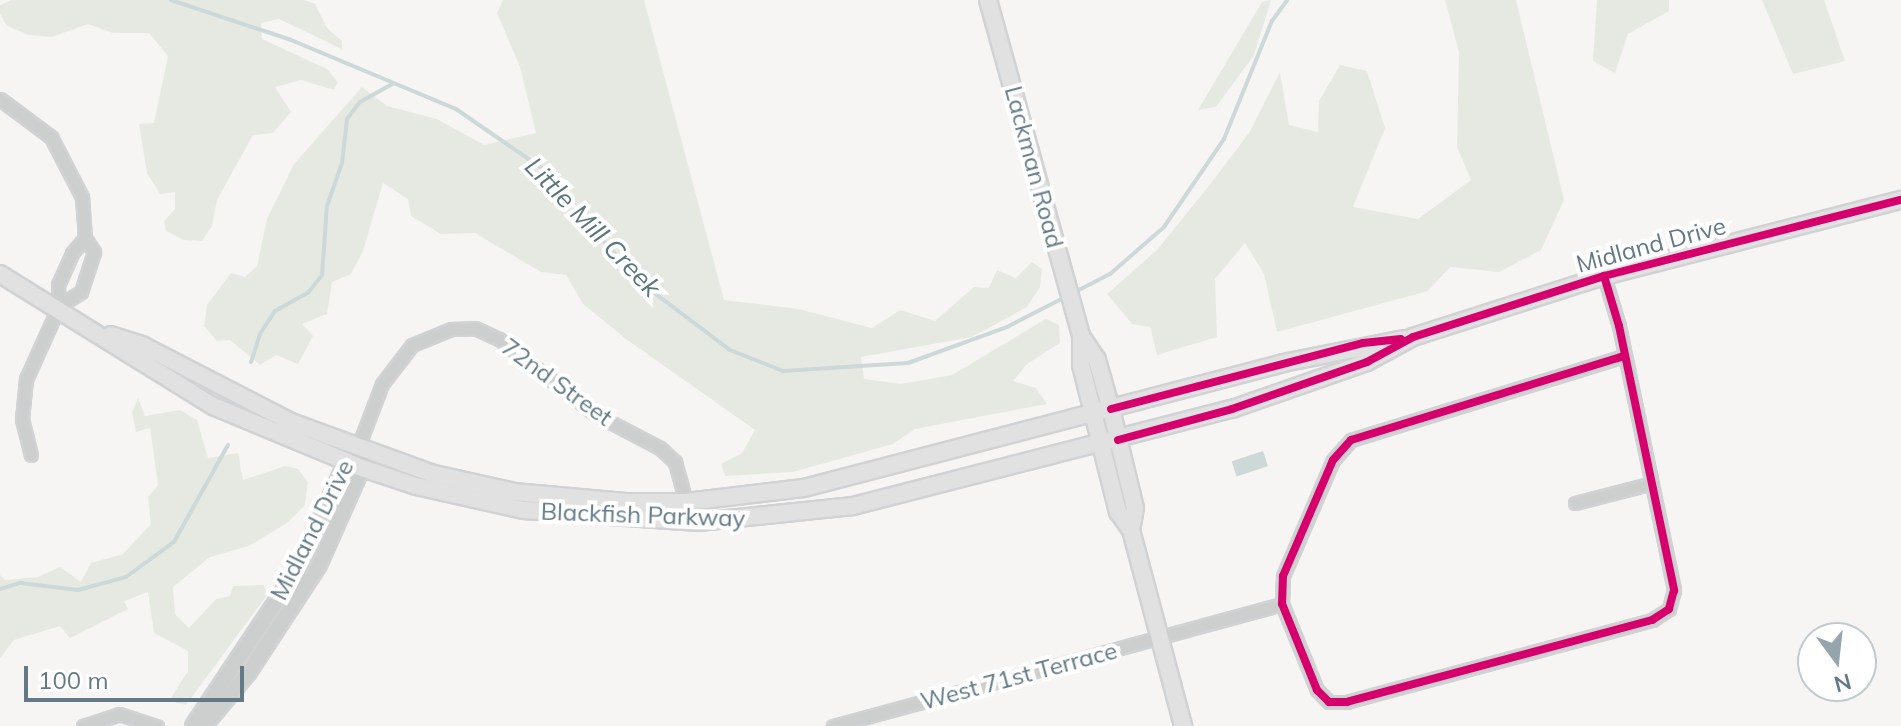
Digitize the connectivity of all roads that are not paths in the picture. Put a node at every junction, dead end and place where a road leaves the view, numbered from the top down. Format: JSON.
{"nodes":[{"id":1,"x":988,"y":0,"type":"edge"},
{"id":2,"x":0,"y":99,"type":"edge"},
{"id":3,"x":1901,"y":200,"type":"edge"},
{"id":4,"x":85,"y":238,"type":"junction"},
{"id":5,"x":0,"y":274,"type":"edge"},
{"id":6,"x":1604,"y":276,"type":"junction"},
{"id":7,"x":59,"y":306,"type":"junction"},
{"id":8,"x":104,"y":333,"type":"junction"},
{"id":9,"x":1081,"y":335,"type":"junction"},
{"id":10,"x":1413,"y":337,"type":"junction"},
{"id":11,"x":1624,"y":356,"type":"junction"},
{"id":12,"x":1111,"y":409,"type":"junction"},
{"id":13,"x":1093,"y":413,"type":"junction"},
{"id":14,"x":1118,"y":440,"type":"junction"},
{"id":15,"x":1101,"y":444,"type":"junction"},
{"id":16,"x":358,"y":447,"type":"junction"},
{"id":17,"x":31,"y":455,"type":"dead end"},
{"id":18,"x":343,"y":460,"type":"junction"},
{"id":19,"x":362,"y":468,"type":"junction"},
{"id":20,"x":1649,"y":484,"type":"junction"},
{"id":21,"x":686,"y":502,"type":"junction"},
{"id":22,"x":1575,"y":503,"type":"dead end"},
{"id":23,"x":1131,"y":530,"type":"junction"},
{"id":24,"x":1282,"y":604,"type":"junction"},
{"id":25,"x":1159,"y":639,"type":"junction"},
{"id":26,"x":83,"y":726,"type":"edge"},
{"id":27,"x":157,"y":726,"type":"edge"},
{"id":28,"x":193,"y":726,"type":"edge"},
{"id":29,"x":204,"y":726,"type":"edge"},
{"id":30,"x":833,"y":726,"type":"edge"},
{"id":31,"x":1183,"y":726,"type":"edge"}],
"edges":[{"from":1,"to":9,"type":"main road","name":"Lackman Road"},
{"from":2,"to":4,"type":"street"},
{"from":3,"to":6,"type":"main road","name":"Midland Drive"},
{"from":4,"to":7,"type":"street"},
{"from":4,"to":7,"type":"street"},
{"from":5,"to":7,"type":"main road","name":"Blackfish Parkway"},
{"from":6,"to":10,"type":"main road","name":"Midland Drive"},
{"from":6,"to":11,"type":"street"},
{"from":7,"to":8,"type":"main road","name":"Blackfish Parkway"},
{"from":7,"to":17,"type":"street"},
{"from":8,"to":16,"type":"main road","name":"Blackfish Parkway"},
{"from":8,"to":18,"type":"main road","name":"Blackfish Parkway"},
{"from":9,"to":12,"type":"main road","name":"Lackman Road"},
{"from":9,"to":13,"type":"main road","name":"Lackman Road"},
{"from":10,"to":12,"type":"main road","name":"Midland Drive"},
{"from":10,"to":14,"type":"main road","name":"Midland Drive"},
{"from":11,"to":20,"type":"street"},
{"from":11,"to":24,"type":"street"},
{"from":12,"to":13,"type":"main road","name":"Blackfish Parkway"},
{"from":12,"to":14,"type":"main road","name":"Lackman Road"},
{"from":13,"to":15,"type":"main road","name":"Lackman Road"},
{"from":13,"to":21,"type":"main road","name":"Blackfish Parkway"},
{"from":14,"to":15,"type":"main road","name":"Blackfish Parkway"},
{"from":14,"to":23,"type":"main road","name":"Lackman Road"},
{"from":15,"to":19,"type":"main road","name":"Blackfish Parkway"},
{"from":15,"to":23,"type":"main road","name":"Lackman Road"},
{"from":16,"to":18,"type":"street","name":"Midland Drive"},
{"from":16,"to":19,"type":"street","name":"Midland Drive"},
{"from":16,"to":21,"type":"main road","name":"Blackfish Parkway"},
{"from":16,"to":21,"type":"street","name":"72nd Street"},
{"from":18,"to":19,"type":"main road","name":"Blackfish Parkway"},
{"from":18,"to":28,"type":"street","name":"Midland Drive"},
{"from":19,"to":29,"type":"street","name":"Midland Drive"},
{"from":20,"to":22,"type":"street"},
{"from":20,"to":24,"type":"street"},
{"from":23,"to":25,"type":"main road","name":"Lackman Road"},
{"from":24,"to":25,"type":"street","name":"West 71st Terrace"},
{"from":25,"to":30,"type":"street","name":"West 71st Terrace"},
{"from":25,"to":31,"type":"main road","name":"Lackman Road"},
{"from":26,"to":27,"type":"street"}]}
